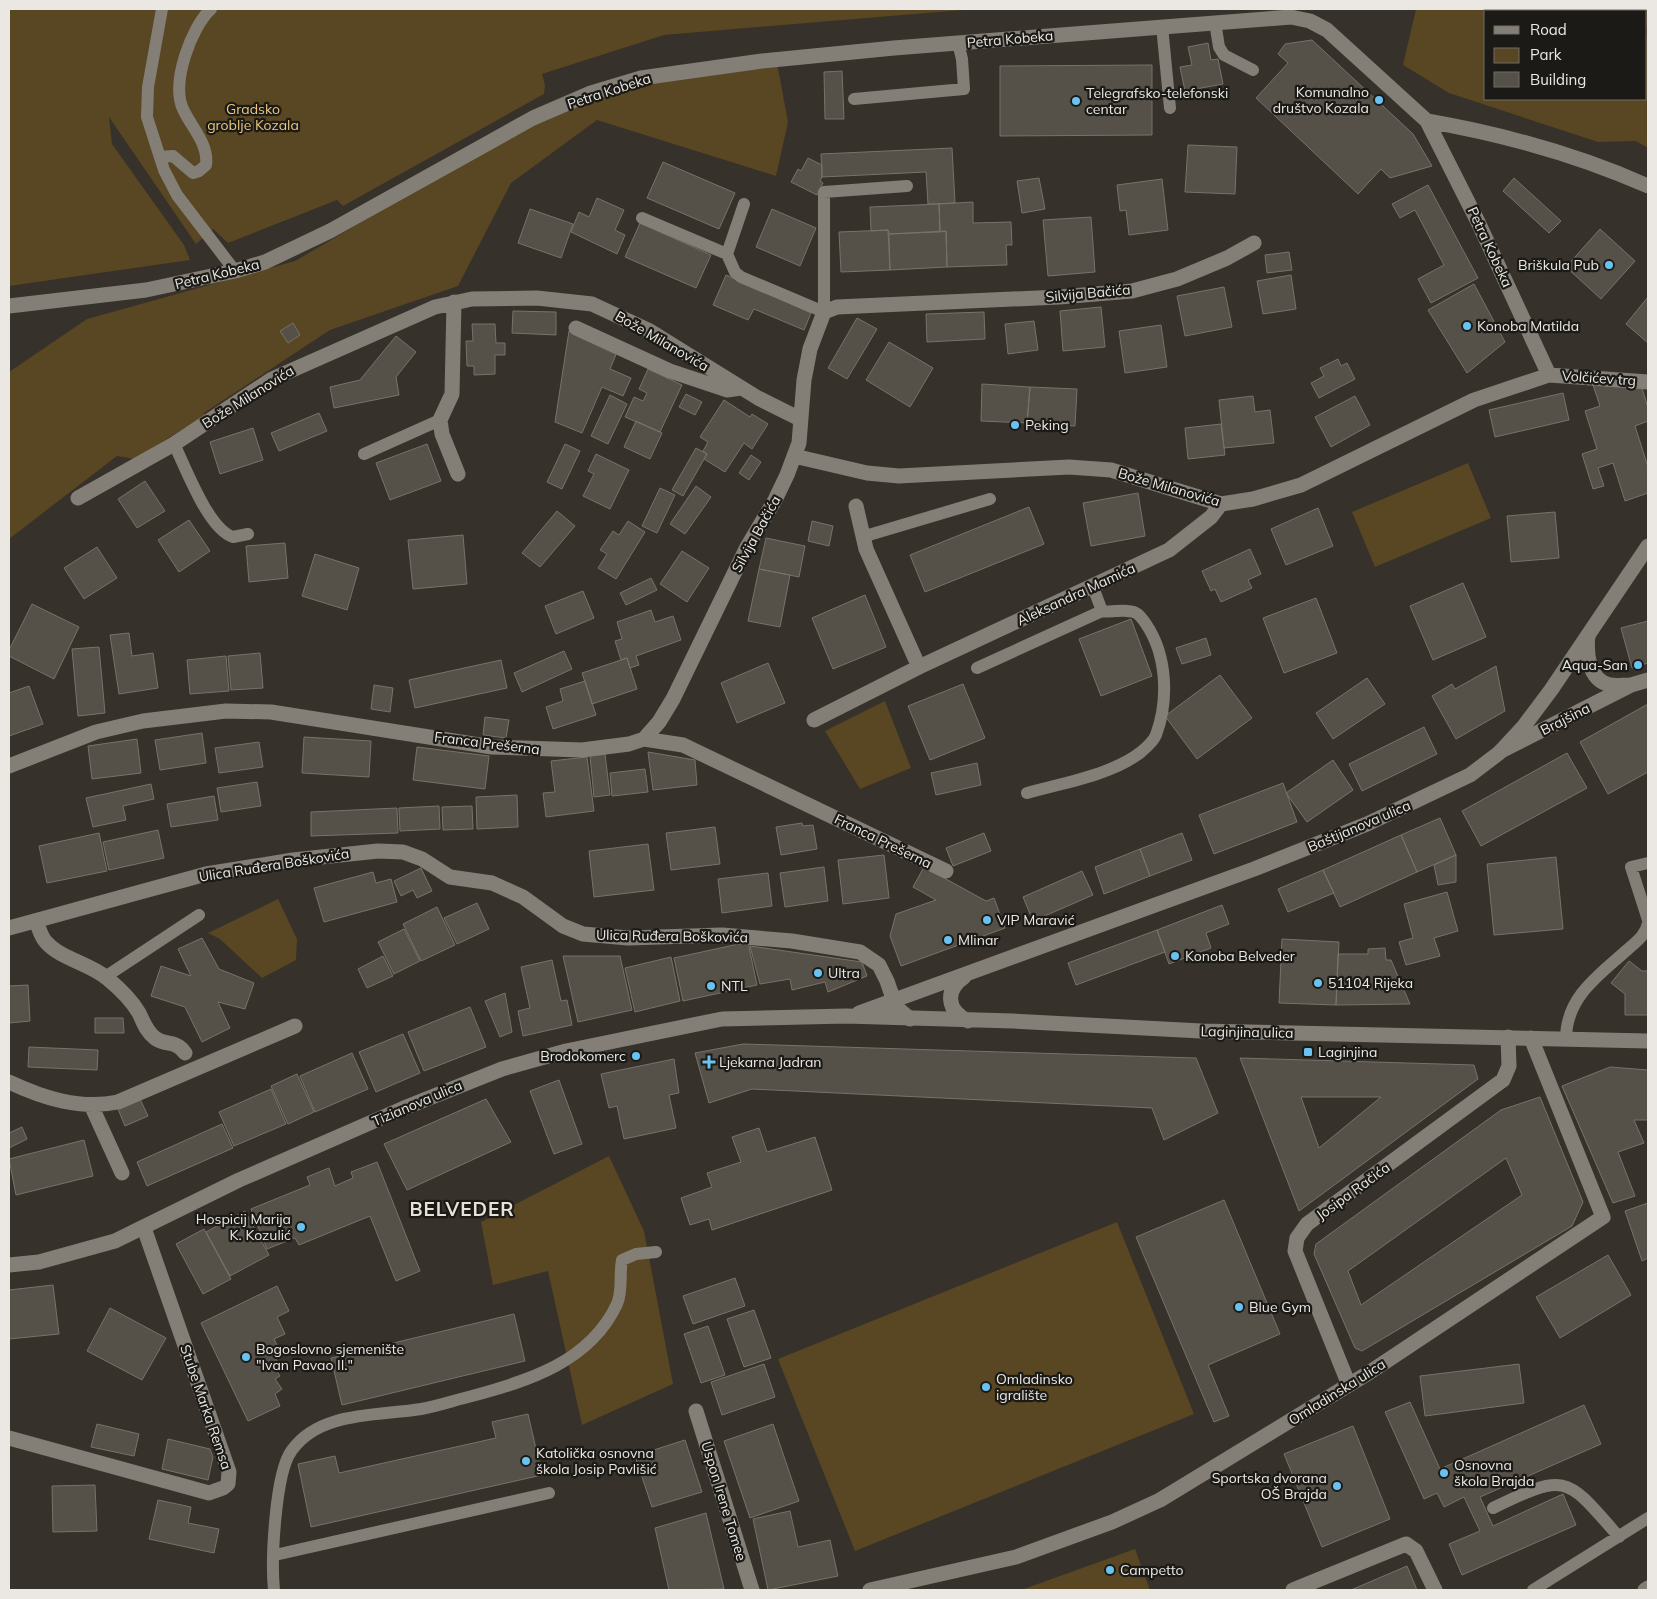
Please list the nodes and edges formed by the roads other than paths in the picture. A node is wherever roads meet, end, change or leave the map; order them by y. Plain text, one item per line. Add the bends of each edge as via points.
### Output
1 (162, 9) edge
2 (211, 9) edge
3 (1281, 13) edge
4 (1215, 22) junction
5 (1162, 26) junction
6 (958, 43) junction
7 (1253, 70) dead end
8 (854, 99) dead end
9 (1170, 108) dead end
10 (1427, 121) junction
11 (160, 157) junction
12 (907, 186) dead end
13 (1648, 186) edge
14 (744, 204) dead end
15 (642, 218) dead end
16 (1254, 243) dead end
17 (727, 254) junction
18 (234, 272) junction
19 (454, 302) junction
20 (9, 306) edge
21 (824, 312) junction
22 (576, 328) dead end
23 (1549, 375) junction
24 (1648, 382) edge
25 (740, 388) junction
26 (800, 419) junction
27 (440, 420) junction
28 (174, 444) junction
29 (364, 454) dead end
30 (794, 456) junction
31 (458, 474) dead end
32 (78, 498) dead end
33 (990, 499) dead end
34 (1221, 504) junction
35 (856, 506) dead end
36 (248, 534) dead end
37 (862, 537) junction
38 (1648, 546) edge
39 (1093, 587) junction
40 (1102, 611) junction
41 (1588, 635) junction
42 (919, 668) junction
43 (977, 668) dead end
44 (1648, 680) edge
45 (1631, 685) junction
46 (814, 720) dead end
47 (644, 739) junction
48 (1499, 752) junction
49 (9, 766) edge
50 (1027, 793) dead end
51 (1648, 863) edge
52 (946, 871) dead end
53 (198, 915) dead end
54 (1647, 915) edge
55 (36, 921) junction
56 (9, 928) edge
57 (972, 971) junction
58 (105, 976) junction
59 (893, 1001) junction
60 (846, 1016) junction
61 (910, 1019) junction
62 (968, 1021) junction
63 (295, 1026) dead end
64 (1508, 1037) junction
65 (1531, 1038) junction
66 (1566, 1039) junction
67 (1648, 1041) edge
68 (185, 1053) dead end
69 (9, 1082) edge
70 (91, 1105) junction
71 (122, 1173) dead end
72 (144, 1228) junction
73 (656, 1252) dead end
74 (9, 1265) edge
75 (1349, 1385) junction
76 (696, 1411) dead end
77 (9, 1438) edge
78 (549, 1493) dead end
79 (1493, 1508) dead end
80 (1648, 1518) edge
81 (1618, 1537) junction
82 (275, 1555) junction
83 (1648, 1588) edge
84 (274, 1590) edge
85 (752, 1590) edge
86 (870, 1590) edge
87 (1292, 1590) edge
88 (1435, 1590) edge
89 (1533, 1590) edge
90 (1645, 1590) edge

1 - 11 lane via 148,87 147,118
2 - 11 lane via 198,26 184,59 179,82 182,108 205,149 206,164 193,172 173,156
3 - 4 street, Petra Kobeka
3 - 10 street, Petra Kobeka via 1310,21 1327,30
4 - 5 street, Petra Kobeka
4 - 7 lane via 1219,47 1224,54
5 - 6 street, Petra Kobeka
5 - 9 lane
6 - 8 lane via 964,89
6 - 18 street, Petra Kobeka via 753,62 641,78 592,93 532,118 296,249
10 - 13 street via 1473,129 1548,150
10 - 23 street, Petra Kobeka
11 - 18 lane via 178,195
12 - 21 lane, Silvija Bačića via 824,192
14 - 17 lane
15 - 17 lane
16 - 21 street, Silvija Bačića via 1177,279 1132,291 837,307
17 - 21 lane via 735,272 741,277
18 - 20 street, Petra Kobeka via 146,290
19 - 25 street, Bože Milanovića via 518,298 592,304 650,331
19 - 27 street via 452,394
19 - 28 street, Bože Milanovića via 435,307 272,378
21 - 26 street, Silvija Bačića via 810,350
22 - 25 street via 670,371 727,390
23 - 24 street, Volčićev trg
23 - 34 street, Bože Milanovića via 1474,400 1301,485 1253,499
25 - 26 street, Bože Milanovića
26 - 30 street, Silvija Bačića via 799,443
27 - 29 lane
27 - 31 street via 442,434
28 - 32 street, Bože Milanovića
28 - 36 lane via 211,518 220,529 233,537
30 - 34 street, Bože Milanovića via 866,473 899,476 1069,467 1111,470
30 - 47 street, Silvija Bačića via 775,500 747,547 673,699
33 - 37 lane
34 - 39 street, Aleksandra Mamića via 1211,517 1169,550
35 - 37 street
37 - 42 street
38 - 41 street, Baštijanova ulica
39 - 40 lane
39 - 42 street, Aleksandra Mamića
40 - 43 lane
40 - 50 lane via 1136,613 1153,634 1164,681 1155,736 1140,753 1119,766
41 - 45 street, Brajšina via 1586,653 1597,678 1609,685
41 - 48 street, Baštijanova ulica via 1524,726
42 - 46 street, Aleksandra Mamića
44 - 45 street, Brajšina
45 - 48 street, Brajšina
47 - 49 street, Franca Prešerna via 582,750 492,747 271,712 226,711 143,721 96,732
47 - 52 street, Franca Prešerna via 683,745
48 - 57 street, Baštijanova ulica via 1470,774 1368,824 1254,869
51 - 54 lane via 1631,868
53 - 58 lane
54 - 66 lane via 1639,939 1584,988 1574,1003 1566,1024
55 - 56 street, Ulica Ruđera Boškovića
55 - 58 street via 44,941 54,950
55 - 59 street, Ulica Ruđera Boškovića via 206,874 311,858 378,851 403,852 422,859 450,877 492,883 523,898 563,926 583,934 628,938 722,935 792,941 860,952 879,965
57 - 59 street, Baštijanova ulica
57 - 62 street via 953,986 950,1000 955,1012
58 - 68 street via 126,996 156,1040 174,1043
59 - 60 street, Baštijanova ulica
59 - 61 street, Ulica Ruđera Boškovića
60 - 61 street, Laginjina ulica
60 - 72 street, Tizianova ulica via 722,1019 516,1064 404,1108 248,1176
61 - 62 street, Laginjina ulica
62 - 64 street, Laginjina ulica
63 - 70 street via 118,1102
64 - 65 street, Laginjina ulica
64 - 75 street, Josipa Račića via 1509,1066 1504,1080 1308,1224 1297,1238 1295,1251
65 - 66 street, Laginjina ulica
65 - 75 street, Omladinska ulica via 1603,1217
66 - 67 street, Laginjina ulica
69 - 70 street via 60,1101
70 - 71 street
72 - 74 street, Tizianova ulica via 77,1252 39,1262
72 - 77 street, Stube Marka Remsa via 229,1472 228,1484 209,1492
73 - 82 lane via 636,1254 622,1260 617,1304 607,1322 566,1362 505,1387 423,1409 335,1421 315,1427 283,1463
75 - 86 street, Omladinska ulica via 1160,1500 1112,1522 1016,1557
76 - 85 street, Uspon Irene Tomee
78 - 82 lane
79 - 81 lane via 1536,1487 1569,1486
80 - 81 lane
81 - 89 lane
82 - 84 lane
83 - 90 street
87 - 88 street via 1406,1544 1416,1551

